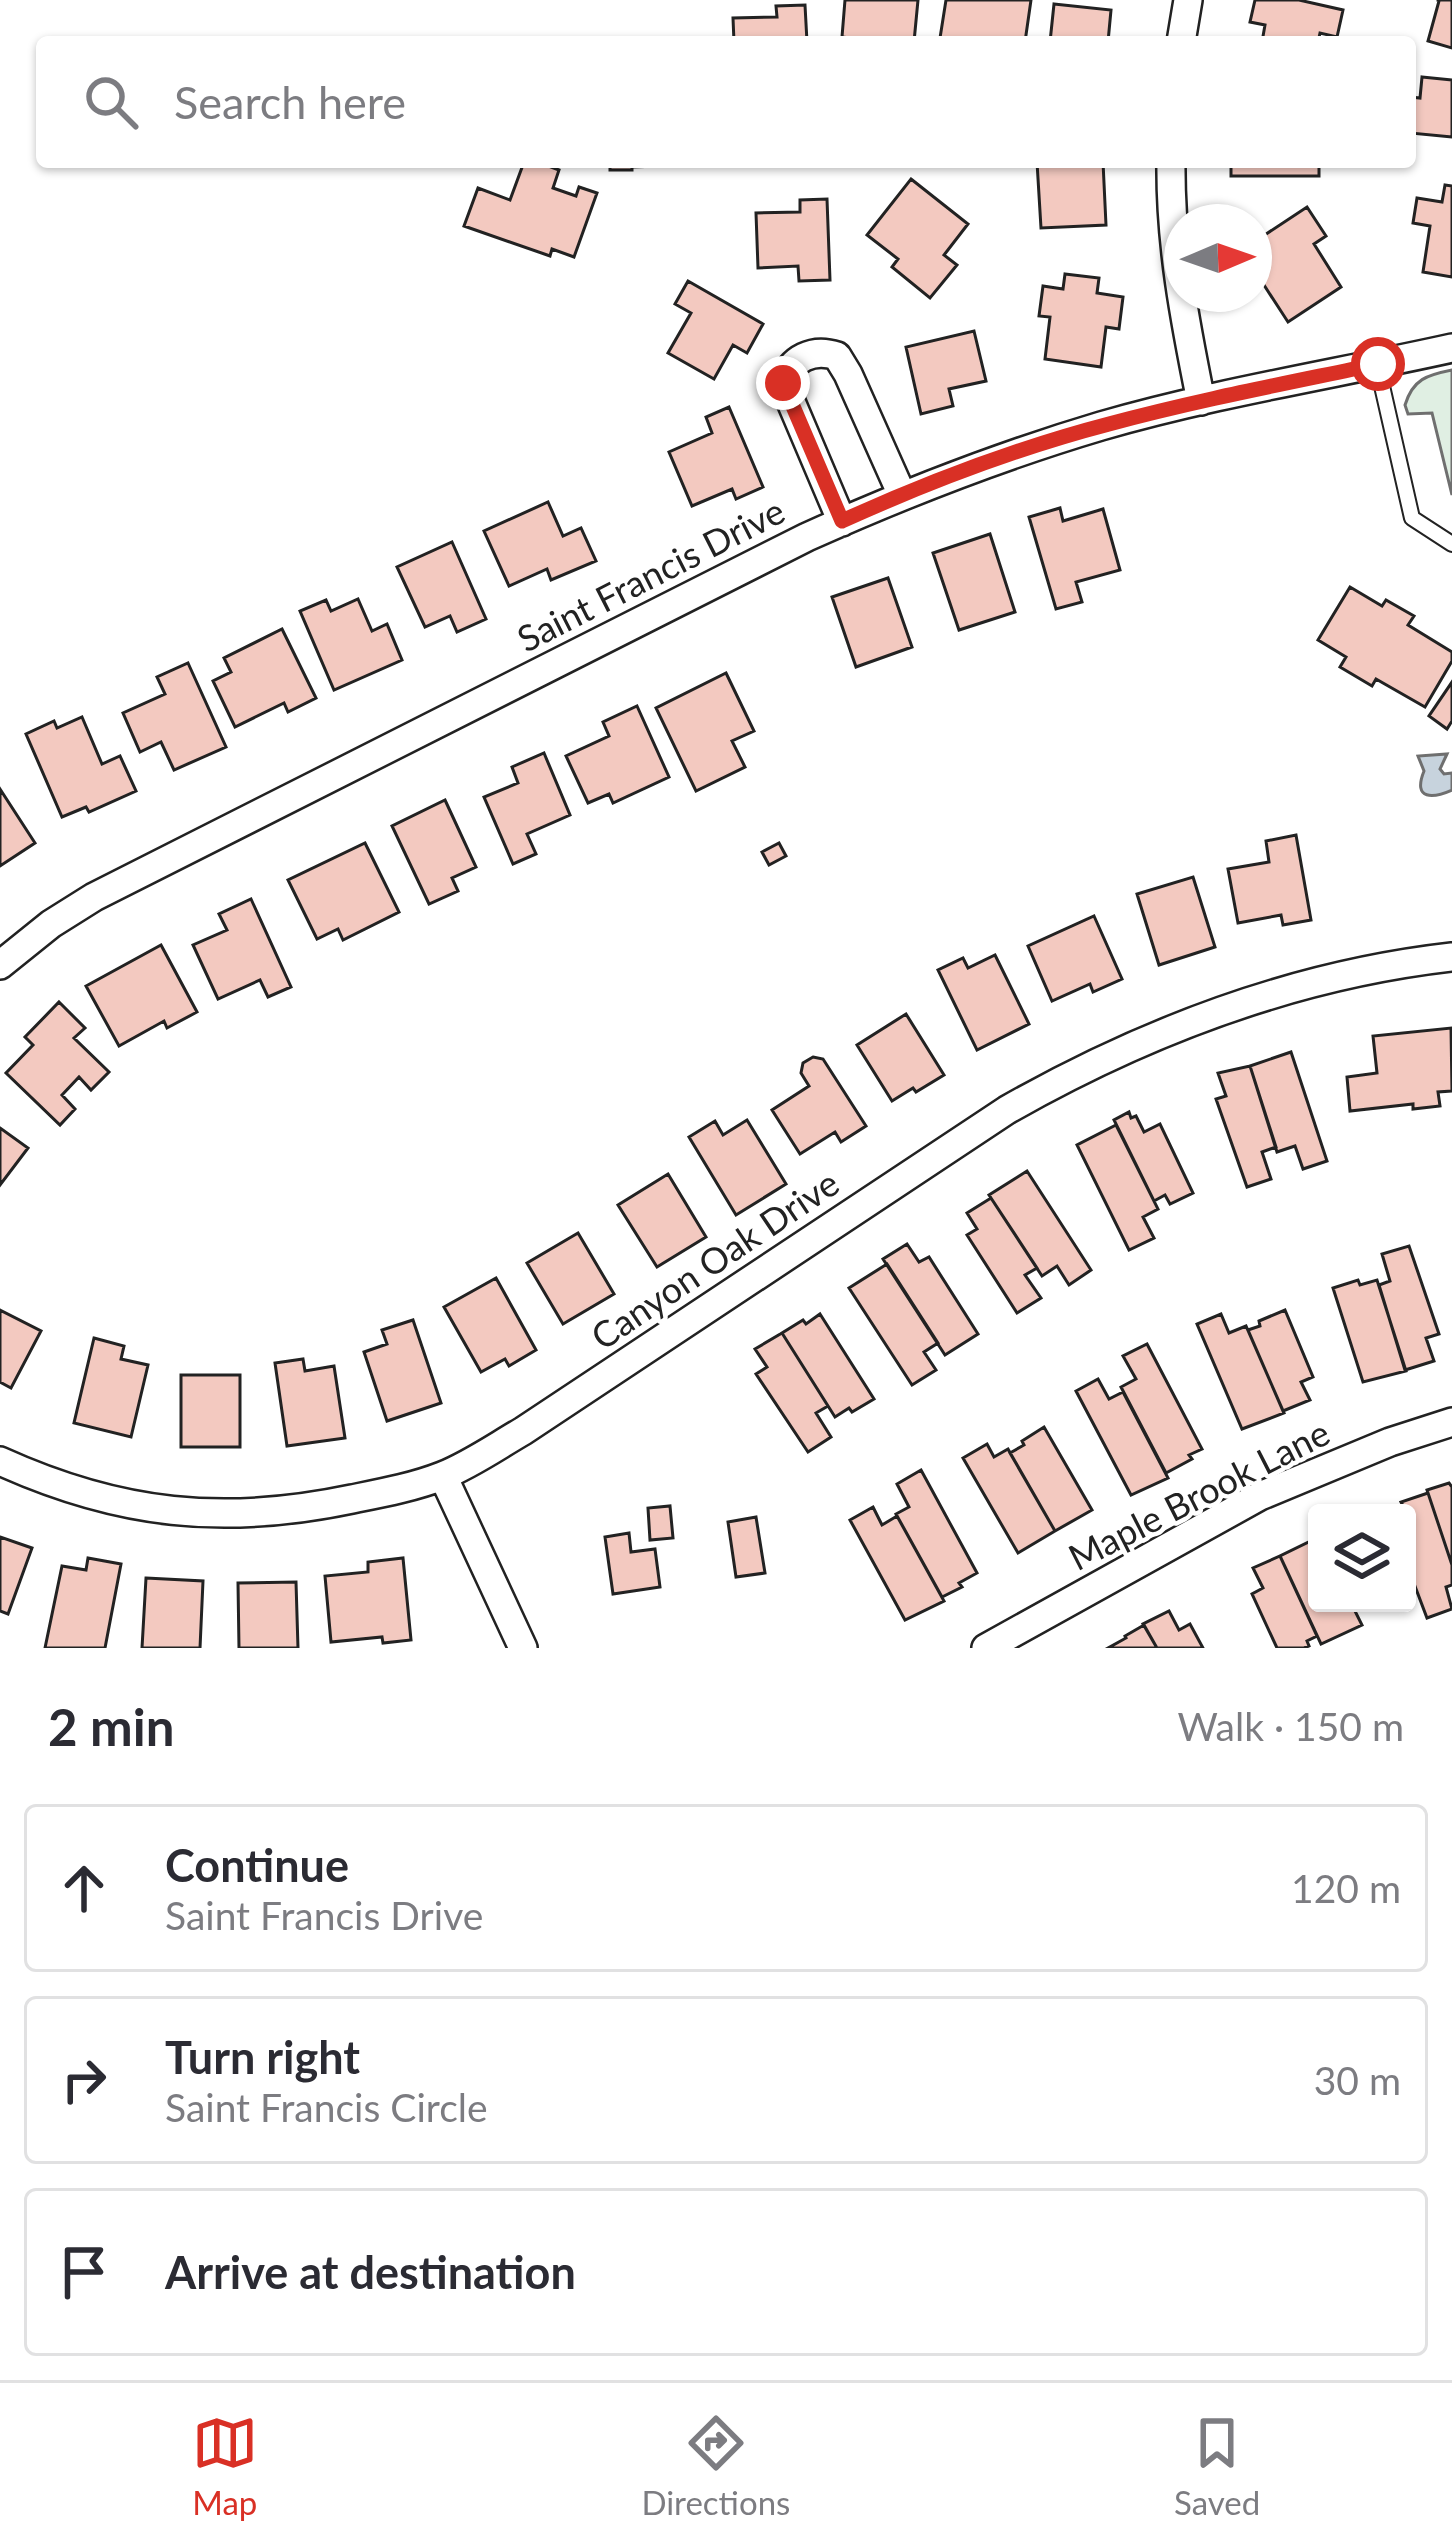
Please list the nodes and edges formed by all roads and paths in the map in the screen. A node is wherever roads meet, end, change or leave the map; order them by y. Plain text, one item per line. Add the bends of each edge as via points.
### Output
1 (1188, 0) edge
2 (1182, 36) edge
3 (1171, 168) edge
4 (1452, 348) edge
5 (1378, 364) junction
6 (1202, 401) junction
7 (902, 495) junction
8 (842, 521) junction
9 (1452, 544) edge
10 (1452, 956) edge
11 (0, 965) edge
12 (1452, 1422) edge
13 (0, 1461) edge
14 (443, 1476) junction
15 (523, 1648) edge
16 (986, 1648) edge

1 - 2 street
3 - 6 street via 1182,311
4 - 5 street, Saint Francis Drive
5 - 6 street, Saint Francis Drive
5 - 9 lane via 1412,518
6 - 7 street, Saint Francis Drive via 1026,449
7 - 8 street, Saint Francis Drive
7 - 8 street via 837,356 811,353 783,383
8 - 11 street, Saint Francis Drive via 94,897
10 - 14 street, Canyon Oak Drive via 1237,1004 1067,1076
12 - 16 street, Maple Brook Lane via 1260,1496
13 - 14 street, Canyon Oak Drive via 97,1498 244,1514
14 - 15 street

